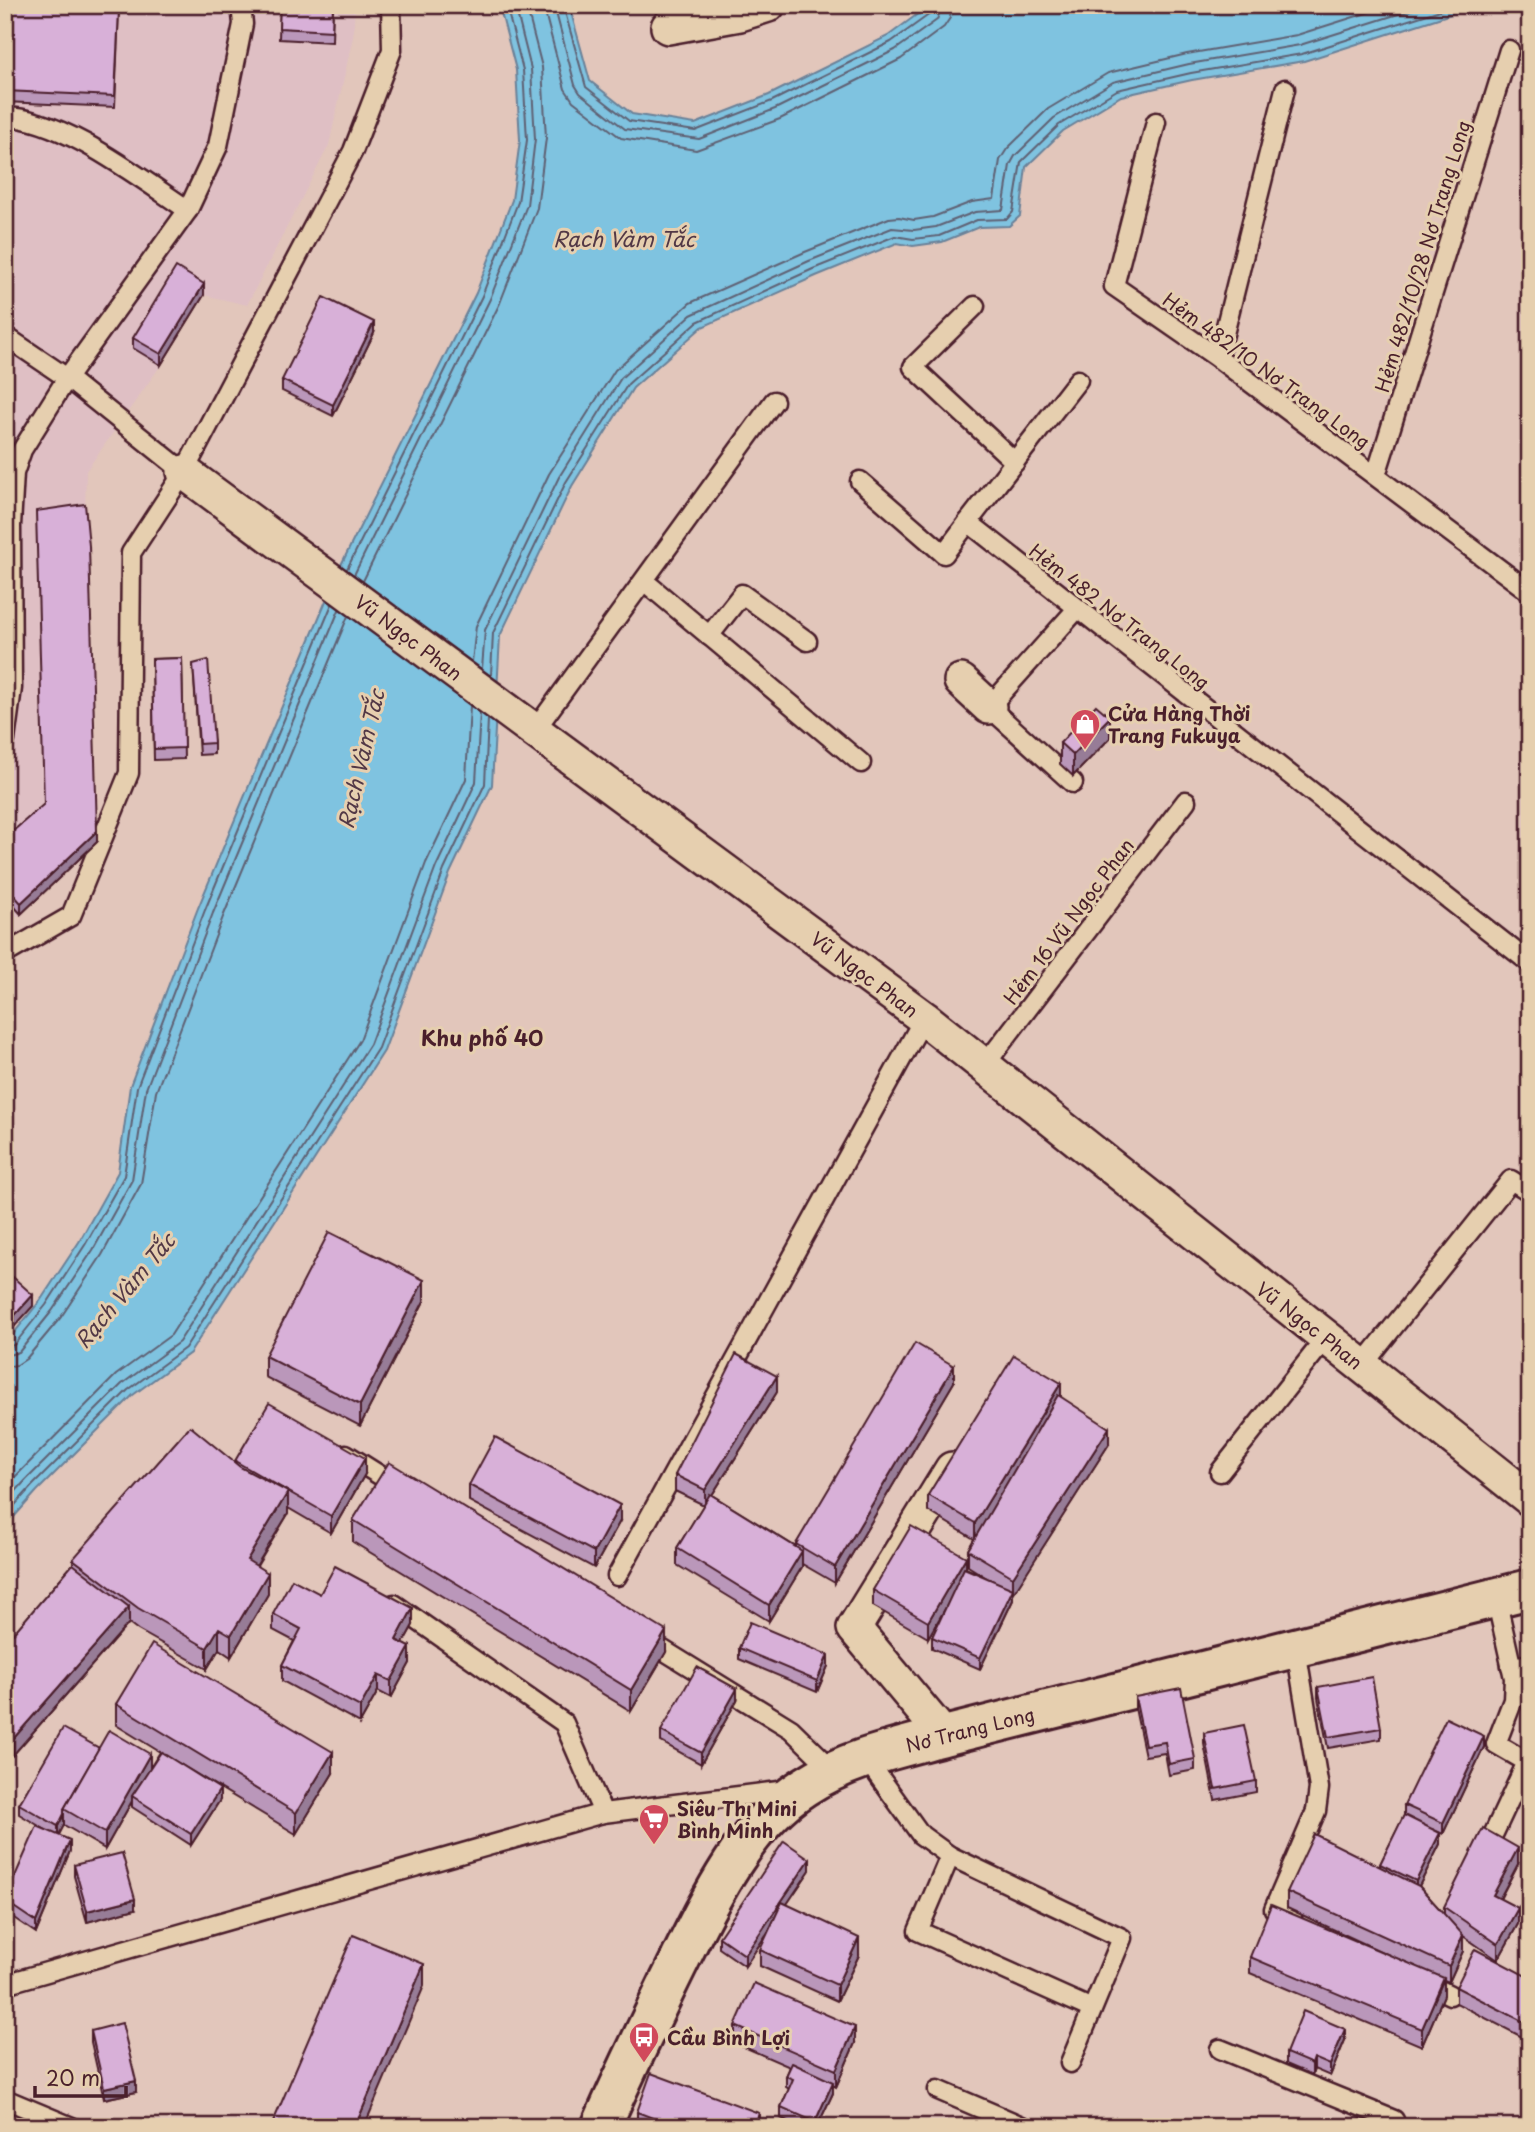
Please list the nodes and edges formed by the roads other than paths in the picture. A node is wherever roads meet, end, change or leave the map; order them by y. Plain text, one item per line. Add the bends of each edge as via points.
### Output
1 (241, 5) edge
2 (391, 5) edge
3 (748, 8) edge
4 (668, 27) dead end
5 (1509, 50) dead end
6 (1285, 89) dead end
7 (5, 117) edge
8 (1156, 122) dead end
9 (188, 210) junction
10 (975, 306) dead end
11 (5, 336) edge
12 (1217, 358) junction
13 (67, 379) junction
14 (1078, 380) dead end
15 (774, 401) dead end
16 (1015, 462) junction
17 (184, 472) junction
18 (1376, 475) junction
19 (860, 481) dead end
20 (968, 523) junction
21 (644, 581) junction
22 (1530, 592) edge
23 (1077, 608) junction
24 (709, 635) junction
25 (807, 641) dead end
26 (961, 681) dead end
27 (989, 707) junction
28 (523, 722) junction
29 (5, 740) edge
30 (861, 763) dead end
31 (1073, 783) edge
32 (1186, 801) dead end
33 (5, 954) edge
34 (1530, 963) edge
35 (924, 1018) junction
36 (984, 1066) junction
37 (1530, 1192) edge
38 (1326, 1338) junction
39 (1362, 1366) junction
40 (328, 1443) edge
41 (968, 1443) edge
42 (1220, 1472) dead end
43 (1530, 1499) edge
44 (420, 1500) edge
45 (617, 1576) dead end
46 (1513, 1593) edge
47 (389, 1600) edge
48 (627, 1628) edge
49 (1296, 1649) junction
50 (1530, 1665) edge
51 (1511, 1666) junction
52 (944, 1735) junction
53 (833, 1771) junction
54 (603, 1813) junction
55 (1486, 1850) edge
56 (950, 1856) junction
57 (1312, 1927) edge
58 (1412, 1976) edge
59 (5, 1984) edge
60 (1450, 1994) dead end
61 (1093, 2009) junction
62 (1220, 2049) dead end
63 (1070, 2063) dead end
64 (938, 2090) dead end
65 (5, 2099) edge
66 (1398, 2125) edge
67 (72, 2127) edge
68 (601, 2127) edge
69 (1024, 2127) edge

1 - 9 lane via 243,24 218,146
2 - 17 lane via 392,50 353,151
3 - 4 street
5 - 18 lane, Hẻm 482/10/28 Nơ Trang Long
6 - 12 lane
7 - 9 lane via 75,137
8 - 12 lane, Hẻm 482/10 Nơ Trang Long via 1114,286
9 - 13 lane
10 - 16 lane via 913,367
11 - 13 lane
12 - 18 lane, Hẻm 482/10 Nơ Trang Long
13 - 17 lane
13 - 29 lane via 22,450 14,472 12,688
14 - 16 lane
15 - 21 lane
16 - 20 lane
17 - 28 street, Vũ Ngọc Phan
17 - 33 lane via 131,553 129,773 71,916
18 - 22 lane, Hẻm 482/10 Nơ Trang Long
19 - 20 lane via 944,554
20 - 23 lane, Hẻm 482 Nơ Trang Long
21 - 24 lane
21 - 28 lane
23 - 27 lane
23 - 34 lane, Hẻm 482 Nơ Trang Long
24 - 25 lane via 743,594
24 - 30 lane
26 - 27 street
27 - 31 lane
28 - 35 street, Vũ Ngọc Phan
32 - 36 lane, Hẻm 16 Vũ Ngọc Phan
35 - 36 street, Vũ Ngọc Phan
35 - 45 lane
36 - 38 street, Vũ Ngọc Phan
37 - 39 lane via 1511,1180
38 - 39 street, Vũ Ngọc Phan
38 - 42 lane
39 - 43 street, Vũ Ngọc Phan
40 - 44 lane
41 - 52 street via 854,1628
46 - 49 street, Nơ Trang Long
46 - 51 lane
47 - 54 lane via 564,1723
48 - 53 lane via 791,1729
49 - 52 street, Nơ Trang Long
49 - 57 lane via 1319,1788 1316,1811 1274,1909
50 - 51 lane
51 - 55 lane via 1513,1700 1496,1744 1527,1762
52 - 53 street, Nơ Trang Long
53 - 54 lane
53 - 56 lane
53 - 68 street, Nơ Trang Long via 771,1813 720,1884 631,2074
54 - 59 lane
56 - 61 lane via 1122,1938
56 - 61 lane via 918,1931
58 - 60 lane
61 - 63 lane
62 - 66 lane
64 - 69 lane
65 - 67 lane

